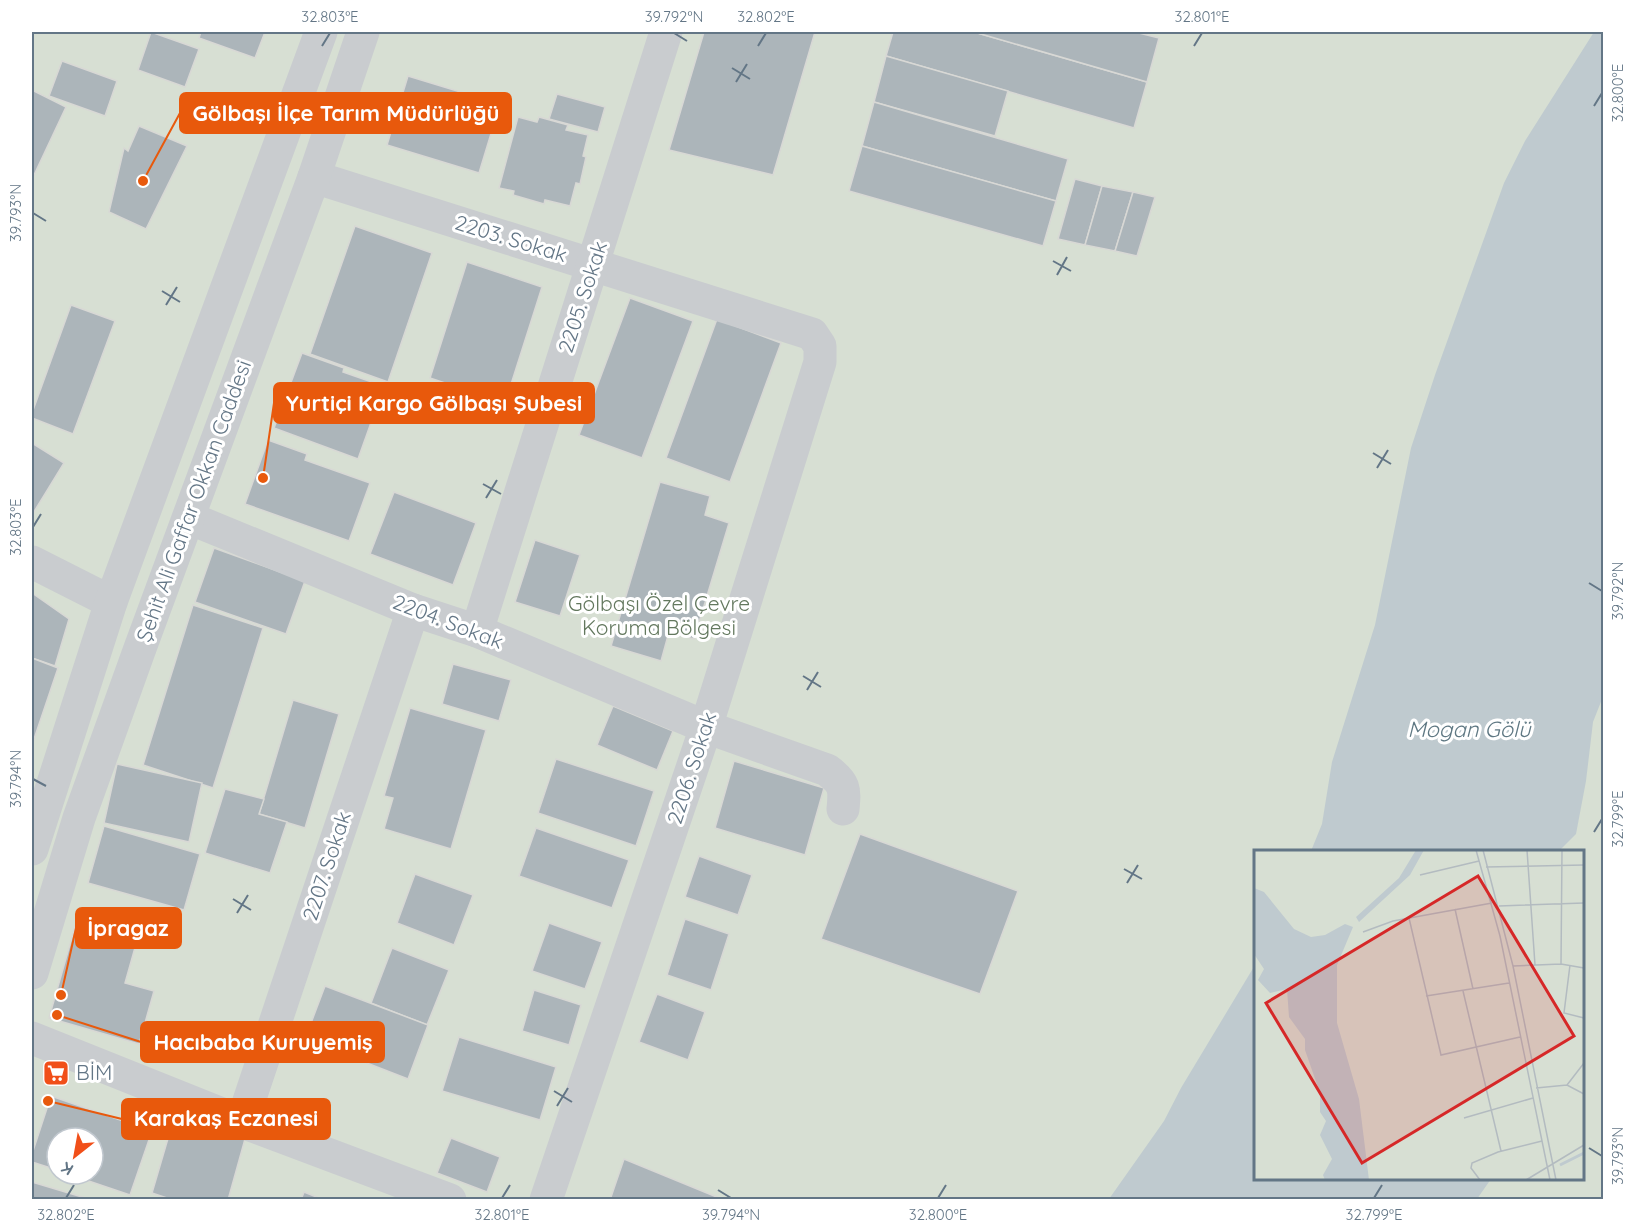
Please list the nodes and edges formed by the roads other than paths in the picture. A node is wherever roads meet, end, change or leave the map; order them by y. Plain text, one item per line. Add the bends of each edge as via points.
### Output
1 (321, 32) edge
2 (363, 32) edge
3 (666, 32) edge
4 (314, 177) junction
5 (593, 264) junction
6 (812, 334) joint
7 (189, 518) junction
8 (32, 562) edge
9 (111, 602) junction
10 (413, 610) junction
11 (477, 632) junction
12 (706, 727) junction
13 (843, 809) dead end
14 (32, 849) edge
15 (32, 973) edge
16 (32, 1038) edge
17 (242, 1122) junction
18 (450, 1200) edge
19 (546, 1200) edge

1 - 9 street, Şehit Ali Gaffar Okkan Caddesi
2 - 4 street, Şehit Ali Gaffar Okkan Caddesi
3 - 5 street, 2205. Sokak
4 - 5 street, 2203. Sokak
4 - 7 street, Şehit Ali Gaffar Okkan Caddesi
5 - 6 street, 2203. Sokak
5 - 11 street, 2205. Sokak
6 - 12 street, 2206. Sokak via 820,346 820,362
7 - 10 street, 2204. Sokak
7 - 15 street, Şehit Ali Gaffar Okkan Caddesi via 79,818
8 - 9 street
9 - 14 street, Şehit Ali Gaffar Okkan Caddesi
10 - 11 street, 2204. Sokak
10 - 17 street, 2207. Sokak
11 - 12 street, 2204. Sokak
12 - 13 street, 2204. Sokak via 827,771 845,790
12 - 19 street, 2206. Sokak
16 - 17 street
17 - 18 street

